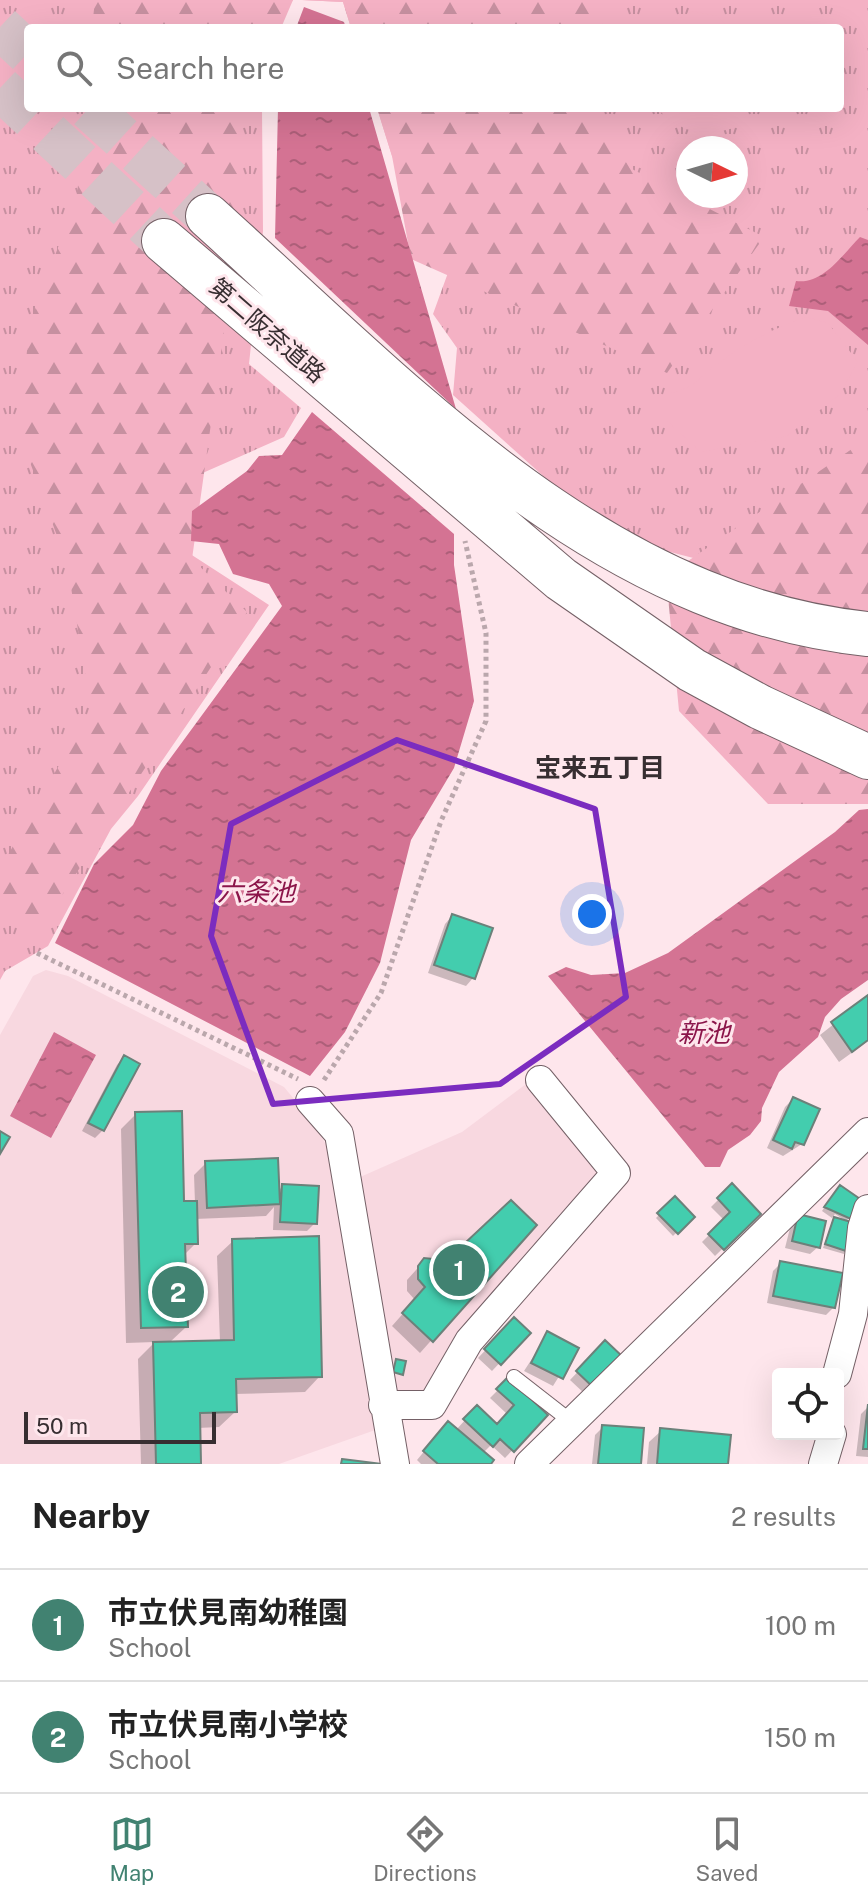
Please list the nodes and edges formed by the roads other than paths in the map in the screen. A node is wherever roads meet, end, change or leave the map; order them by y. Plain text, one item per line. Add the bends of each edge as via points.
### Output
1 (208, 216) tunnel mouth
2 (164, 241) tunnel mouth
3 (868, 634) edge
4 (868, 757) edge
5 (540, 1080) dead end
6 (310, 1101) road end
7 (868, 1132) edge
8 (868, 1209) edge
9 (839, 1368) edge
10 (514, 1377) dead end
11 (383, 1405) junction
12 (573, 1423) junction
13 (831, 1440) edge
14 (395, 1464) edge
15 (529, 1464) edge
16 (823, 1464) edge

1 - 3 highway via 453,433 536,499 592,535 737,606 787,621
2 - 4 highway, 第二阪奈道路 via 494,524 622,623 692,670
5 - 11 street via 616,1173 469,1341 432,1405
6 - 11 street via 339,1134
7 - 12 street
8 - 9 street via 853,1314
10 - 12 lane
11 - 14 street
12 - 15 street
13 - 16 street

